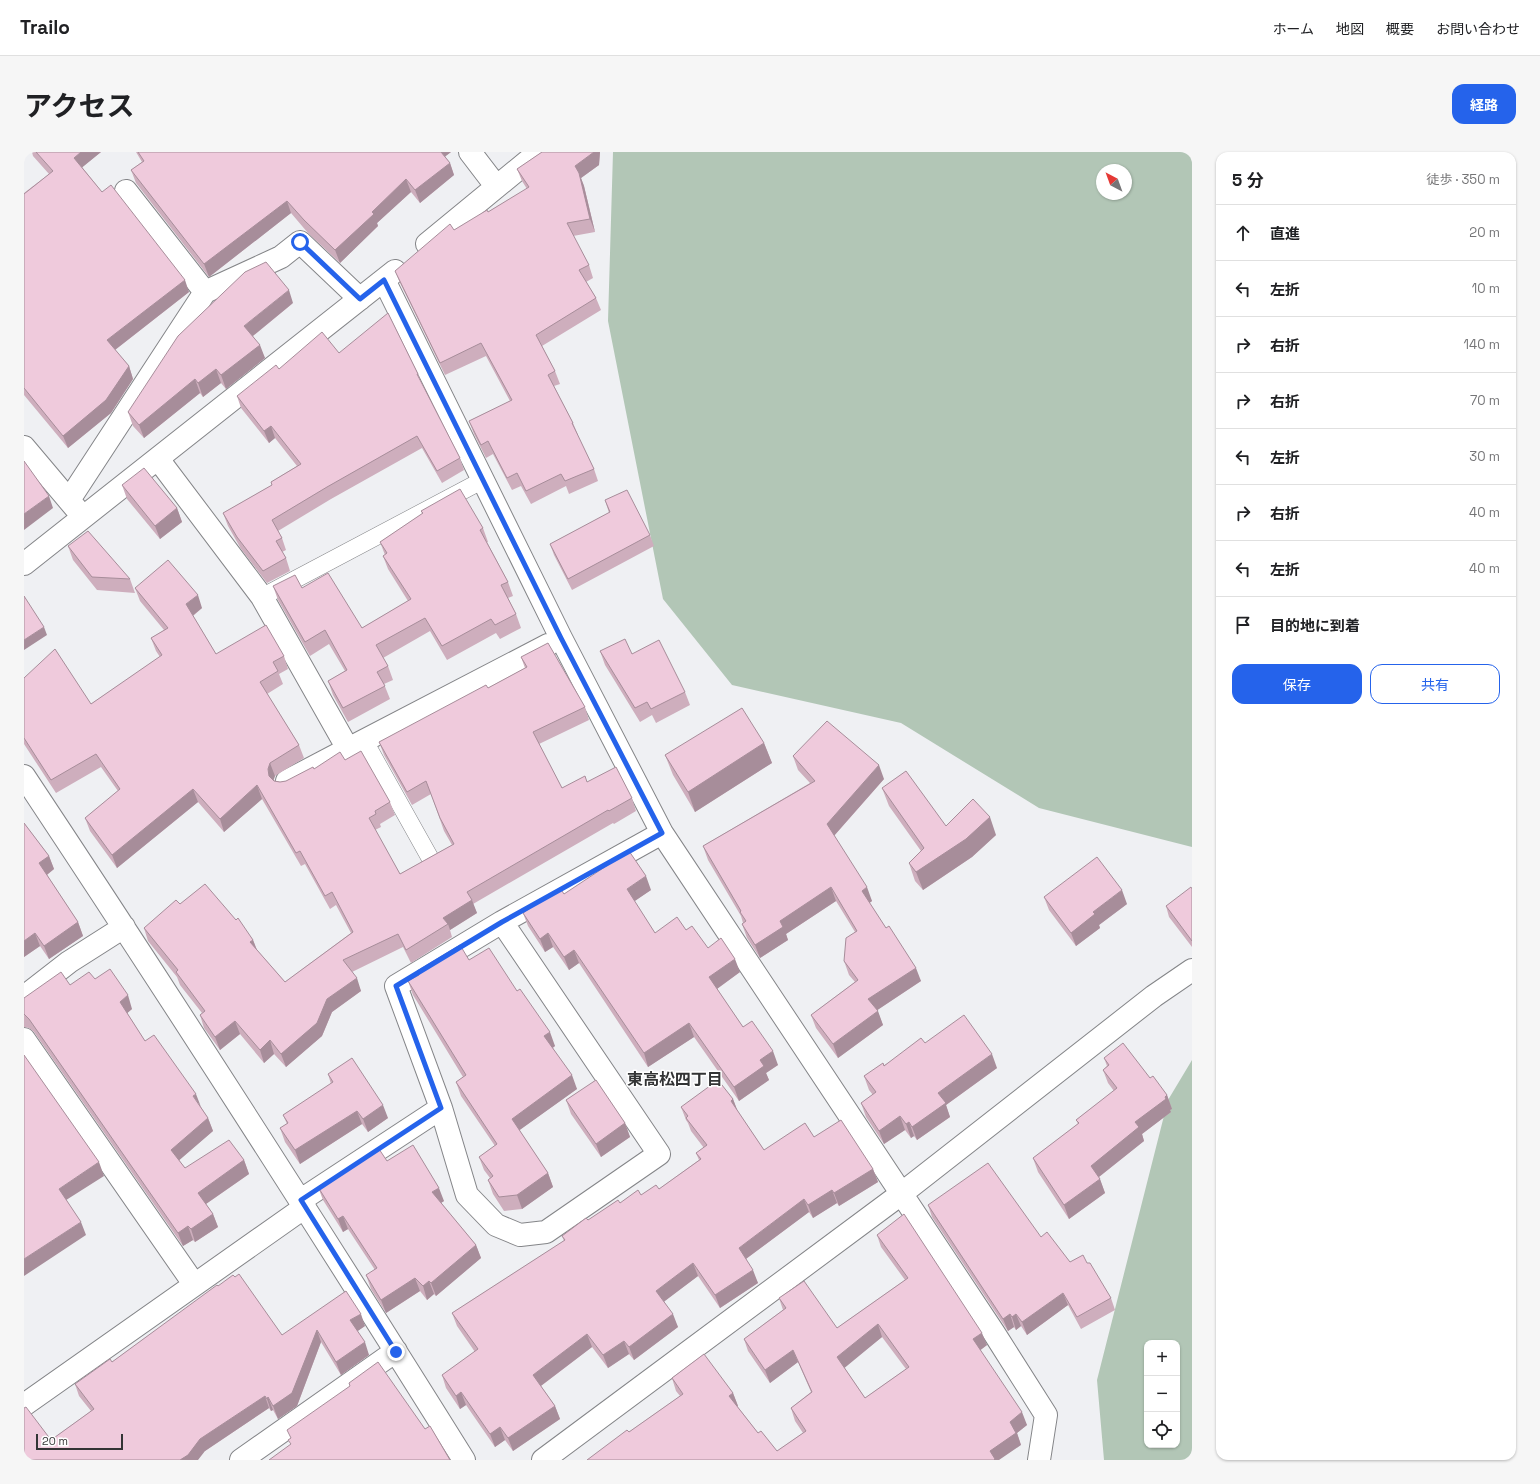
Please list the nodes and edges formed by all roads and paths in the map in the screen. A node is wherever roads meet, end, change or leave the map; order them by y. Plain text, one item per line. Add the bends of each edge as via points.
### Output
1 (470, 152) edge
2 (539, 152) edge
3 (496, 186) junction
4 (126, 191) dead end
5 (384, 280) junction
6 (204, 292) junction
7 (360, 299) junction
8 (24, 447) edge
9 (158, 459) junction
10 (483, 480) junction
11 (69, 500) junction
12 (83, 518) junction
13 (24, 564) edge
14 (262, 597) junction
15 (561, 638) junction
16 (356, 744) junction
17 (24, 776) edge
18 (285, 783) edge
19 (662, 833) junction
20 (430, 858) edge
21 (502, 922) junction
22 (124, 927) junction
23 (1192, 970) edge
24 (24, 997) edge
25 (24, 1038) edge
26 (441, 1108) junction
27 (901, 1194) junction
28 (303, 1204) junction
29 (194, 1284) junction
30 (396, 1352) junction
31 (24, 1405) edge
32 (241, 1460) edge
33 (464, 1460) edge
34 (543, 1460) edge
35 (1040, 1460) edge

1 - 3 street
2 - 3 street
3 - 5 street
4 - 6 street
5 - 7 street
5 - 10 street
6 - 7 street via 281,257 300,242
6 - 11 street
7 - 9 street
8 - 11 street
9 - 12 street
9 - 14 street
10 - 14 lane
10 - 15 street
11 - 12 street
12 - 13 street
14 - 16 street
15 - 16 street
15 - 19 street
16 - 18 street
16 - 20 lane
17 - 22 street
19 - 21 street
19 - 27 street
21 - 26 street via 396,986
21 - 26 street via 659,1154 546,1232 520,1235 496,1225 467,1195
22 - 24 street via 69,962
22 - 28 street
23 - 27 street via 1154,996
25 - 29 street
26 - 28 street
27 - 34 street
27 - 35 street via 1046,1415
28 - 29 street
28 - 30 street
29 - 31 street
30 - 32 street
30 - 33 street

